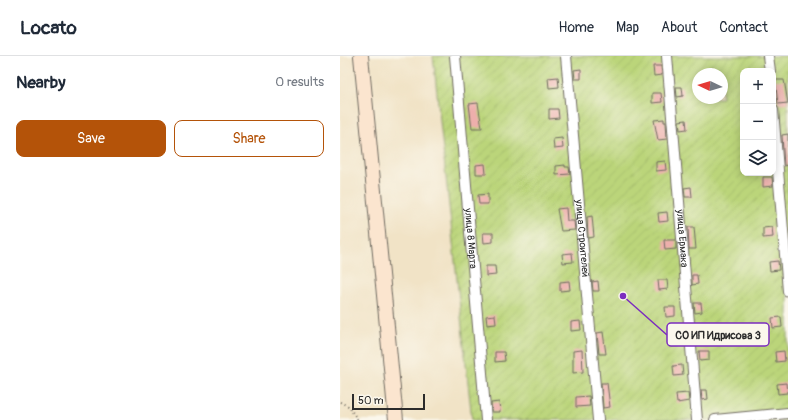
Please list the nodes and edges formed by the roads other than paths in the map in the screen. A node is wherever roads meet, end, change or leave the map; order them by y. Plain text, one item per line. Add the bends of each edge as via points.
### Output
1 (361, 56) edge
2 (455, 56) edge
3 (566, 56) edge
4 (667, 56) edge
5 (768, 56) edge
6 (770, 68) edge
7 (776, 140) edge
8 (788, 290) edge
9 (788, 413) edge
10 (396, 420) edge
11 (486, 420) edge
12 (598, 420) edge
13 (697, 420) edge
14 (715, 420) edge

1 - 10 street
2 - 11 street, улица 8 Марта
3 - 12 street, улица Строителей
4 - 13 street, улица Ермака
5 - 6 street
7 - 8 street
9 - 14 street

